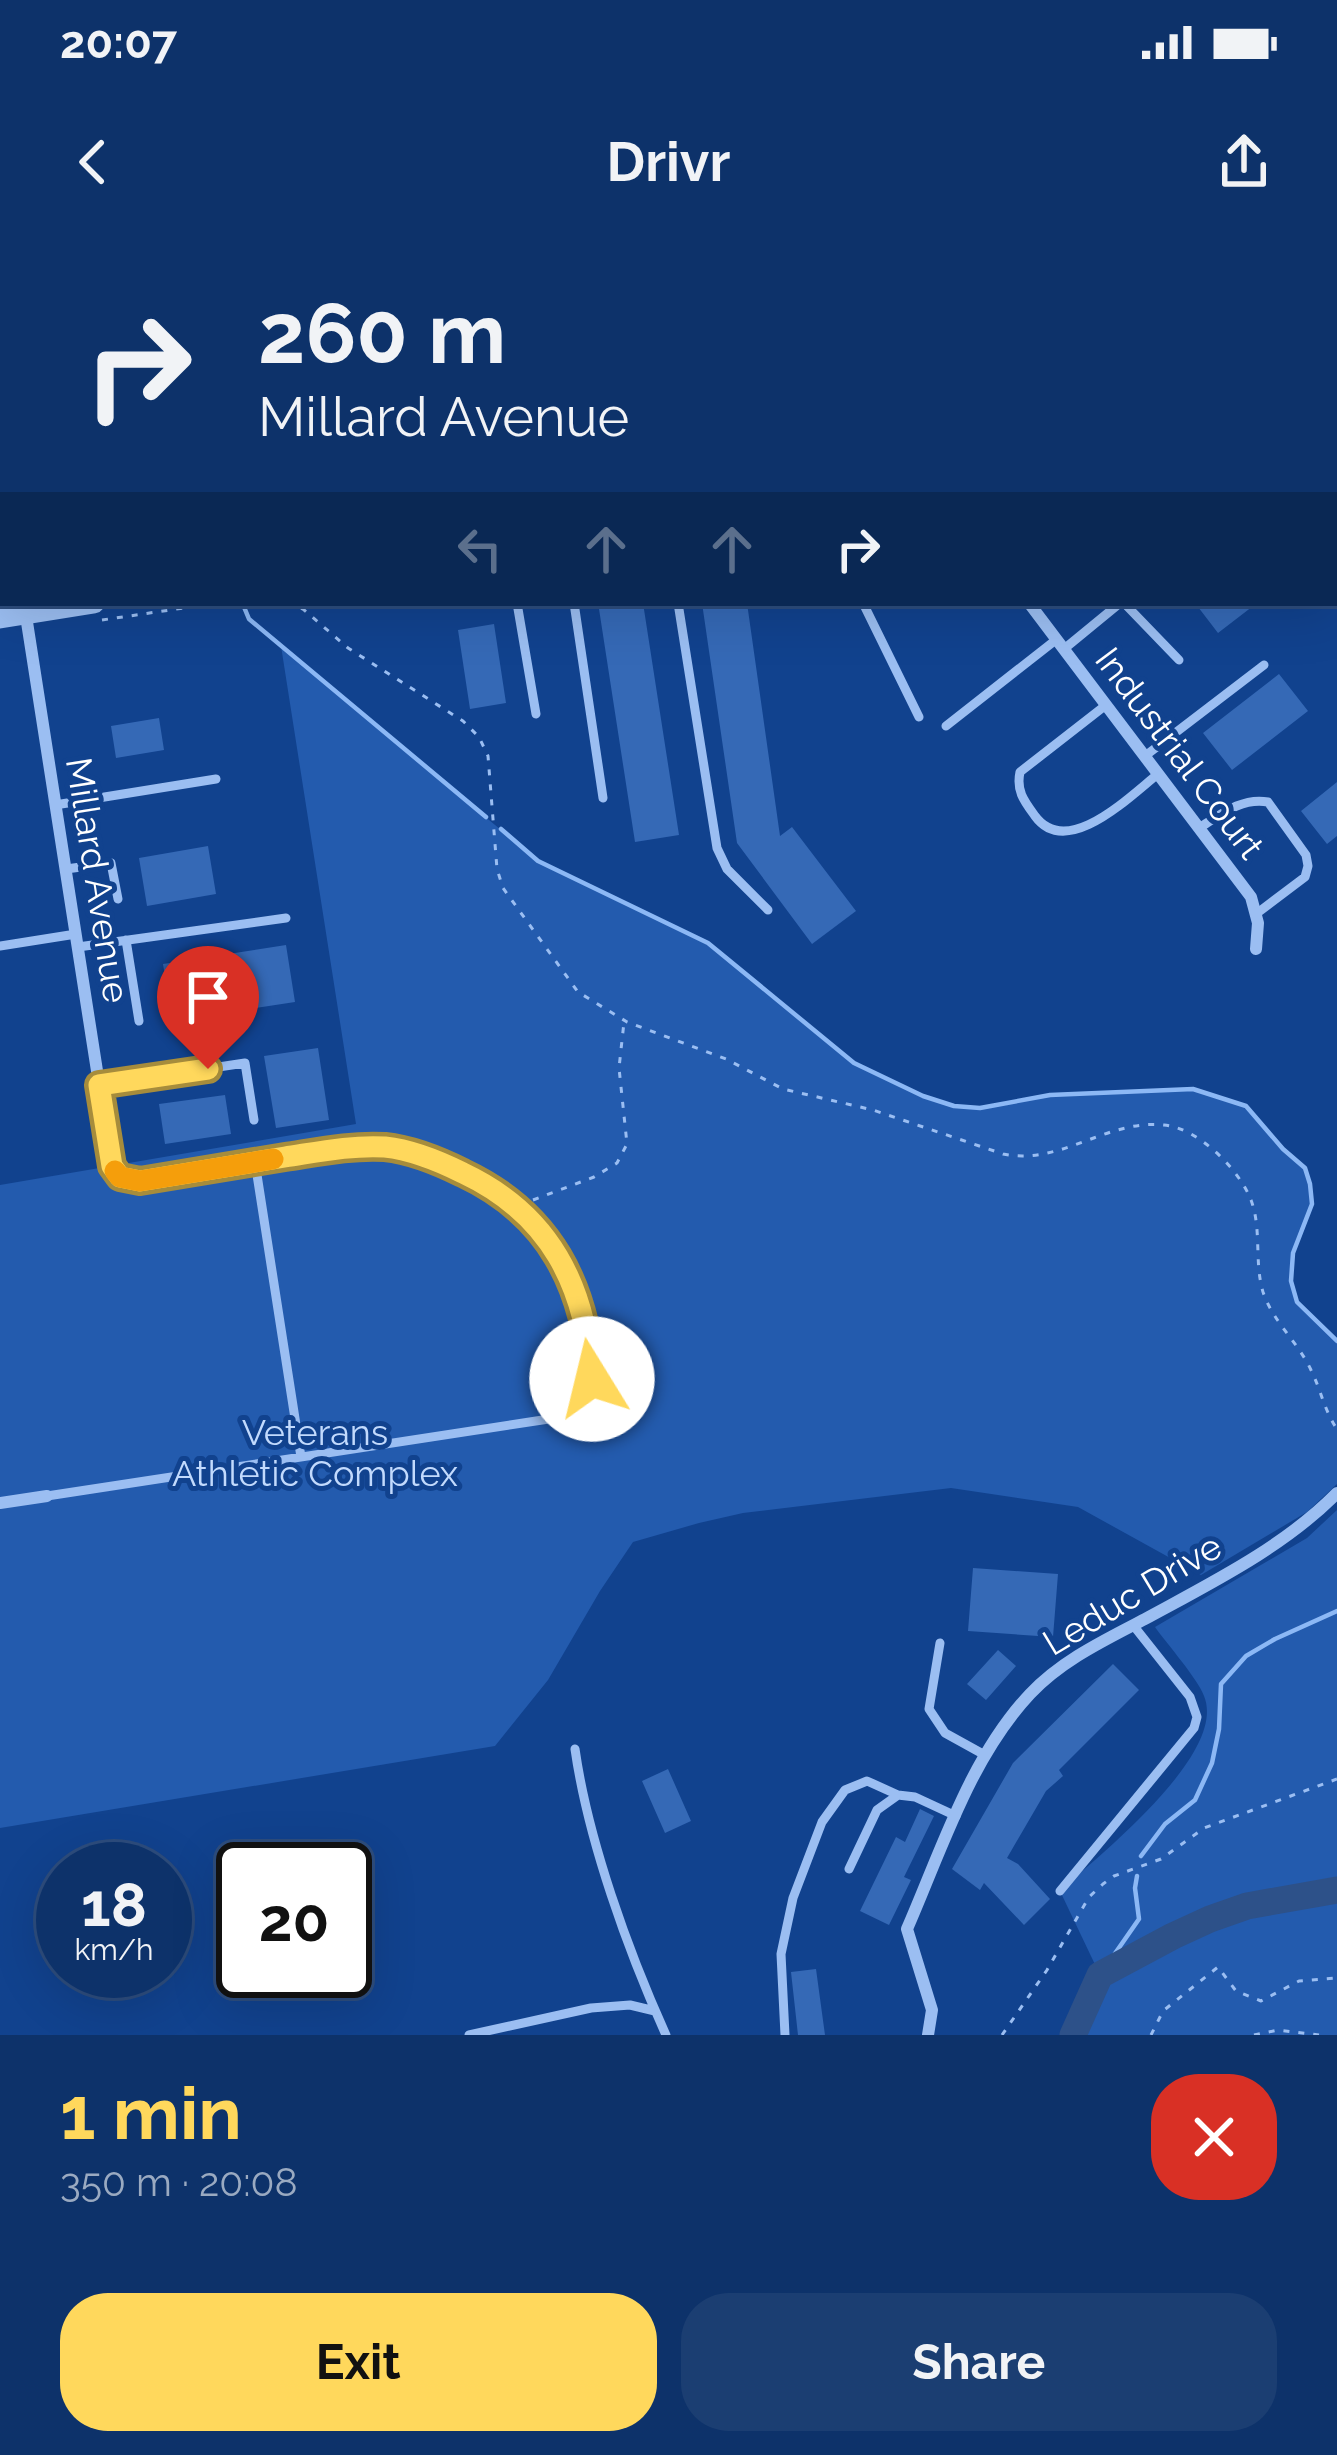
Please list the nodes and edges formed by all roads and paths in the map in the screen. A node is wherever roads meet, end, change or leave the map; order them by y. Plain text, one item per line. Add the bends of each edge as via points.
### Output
1 (180, 606) edge
2 (295, 606) edge
3 (518, 606) edge
4 (574, 606) edge
5 (678, 606) edge
6 (864, 606) edge
7 (1031, 606) edge
8 (1117, 606) edge
9 (1125, 606) edge
10 (25, 608) edge
11 (92, 613) edge
12 (0, 618) edge
13 (1060, 644) junction
14 (1179, 661) dead end
15 (1264, 665) dead end
16 (1106, 705) junction
17 (536, 714) dead end
18 (919, 717) dead end
19 (946, 726) dead end
20 (1145, 757) junction
21 (1158, 774) junction
22 (216, 779) dead end
23 (603, 798) dead end
24 (56, 805) junction
25 (1199, 828) junction
26 (66, 869) junction
27 (118, 899) dead end
28 (768, 910) dead end
29 (1256, 914) junction
30 (286, 918) dead end
31 (126, 940) junction
32 (77, 941) junction
33 (0, 946) edge
34 (1256, 949) dead end
35 (139, 1021) dead end
36 (624, 1021) junction
37 (99, 1085) junction
38 (254, 1120) dead end
39 (255, 1162) junction
40 (112, 1166) joint
41 (519, 1208) junction
42 (1337, 1429) edge
43 (301, 1457) junction
44 (1337, 1493) edge
45 (47, 1496) joint
46 (0, 1504) edge
47 (1133, 1625) junction
48 (940, 1642) dead end
49 (574, 1749) dead end
50 (983, 1754) junction
51 (1337, 1779) edge
52 (898, 1795) junction
53 (956, 1816) junction
54 (849, 1868) dead end
55 (1060, 1891) dead end
56 (1337, 1978) edge
57 (656, 2011) junction
58 (559, 2017) junction
59 (562, 2032) edge
60 (469, 2035) edge
61 (666, 2035) edge
62 (785, 2035) edge
63 (928, 2035) edge
64 (1003, 2035) edge
65 (1151, 2035) edge
66 (1254, 2035) edge
67 (1319, 2035) edge

1 - 11 path
2 - 36 path via 479,737 503,888 578,992
3 - 17 lane
4 - 23 lane
5 - 28 lane via 716,848
6 - 18 lane
7 - 13 street, Industrial Court
8 - 13 lane
9 - 14 lane
10 - 11 street
10 - 12 street
10 - 24 street, Millard Avenue
13 - 16 street, Industrial Court
13 - 19 lane
15 - 20 lane
16 - 20 street, Industrial Court
16 - 21 lane via 1020,772 1021,797 1041,824 1060,832 1091,824
20 - 21 street, Industrial Court
21 - 25 street, Industrial Court
22 - 24 lane
24 - 26 street, Millard Avenue
25 - 29 street, Industrial Court
25 - 29 lane via 1243,803 1268,802 1306,855 1306,877
26 - 27 lane via 111,863
26 - 32 street, Millard Avenue
29 - 34 street, Industrial Court
30 - 31 lane
31 - 32 lane
31 - 35 lane
32 - 33 lane
32 - 37 street, Millard Avenue
36 - 41 path via 619,1068 627,1144 617,1163
36 - 42 path via 783,1088 1024,1159 1136,1127 1189,1131 1251,1199 1264,1292
37 - 38 lane via 245,1063
37 - 40 street, Millard Avenue
39 - 40 lane via 140,1181
39 - 41 lane via 389,1148 433,1158
39 - 43 lane
41 - 43 lane via 572,1284 592,1379 576,1407 562,1417
43 - 45 lane
44 - 47 street, Leduc Drive via 1214,1582
45 - 46 street
47 - 50 street, Leduc Drive via 1077,1654 1031,1693
47 - 55 lane via 1190,1697 1194,1728
48 - 50 lane via 929,1709 945,1733
49 - 57 lane via 610,1889
50 - 53 street, Leduc Drive
51 - 64 path via 1204,1828 1161,1859 1103,1884
52 - 53 lane
52 - 54 lane via 878,1810
52 - 62 lane via 867,1781 845,1790 822,1822 782,1954
53 - 63 street, Leduc Drive via 907,1929 932,2011
56 - 65 path via 1299,1981 1262,2001 1235,1991 1218,1967 1163,2011
57 - 58 lane via 630,2005
57 - 61 lane
58 - 59 lane
58 - 60 lane
66 - 67 path

